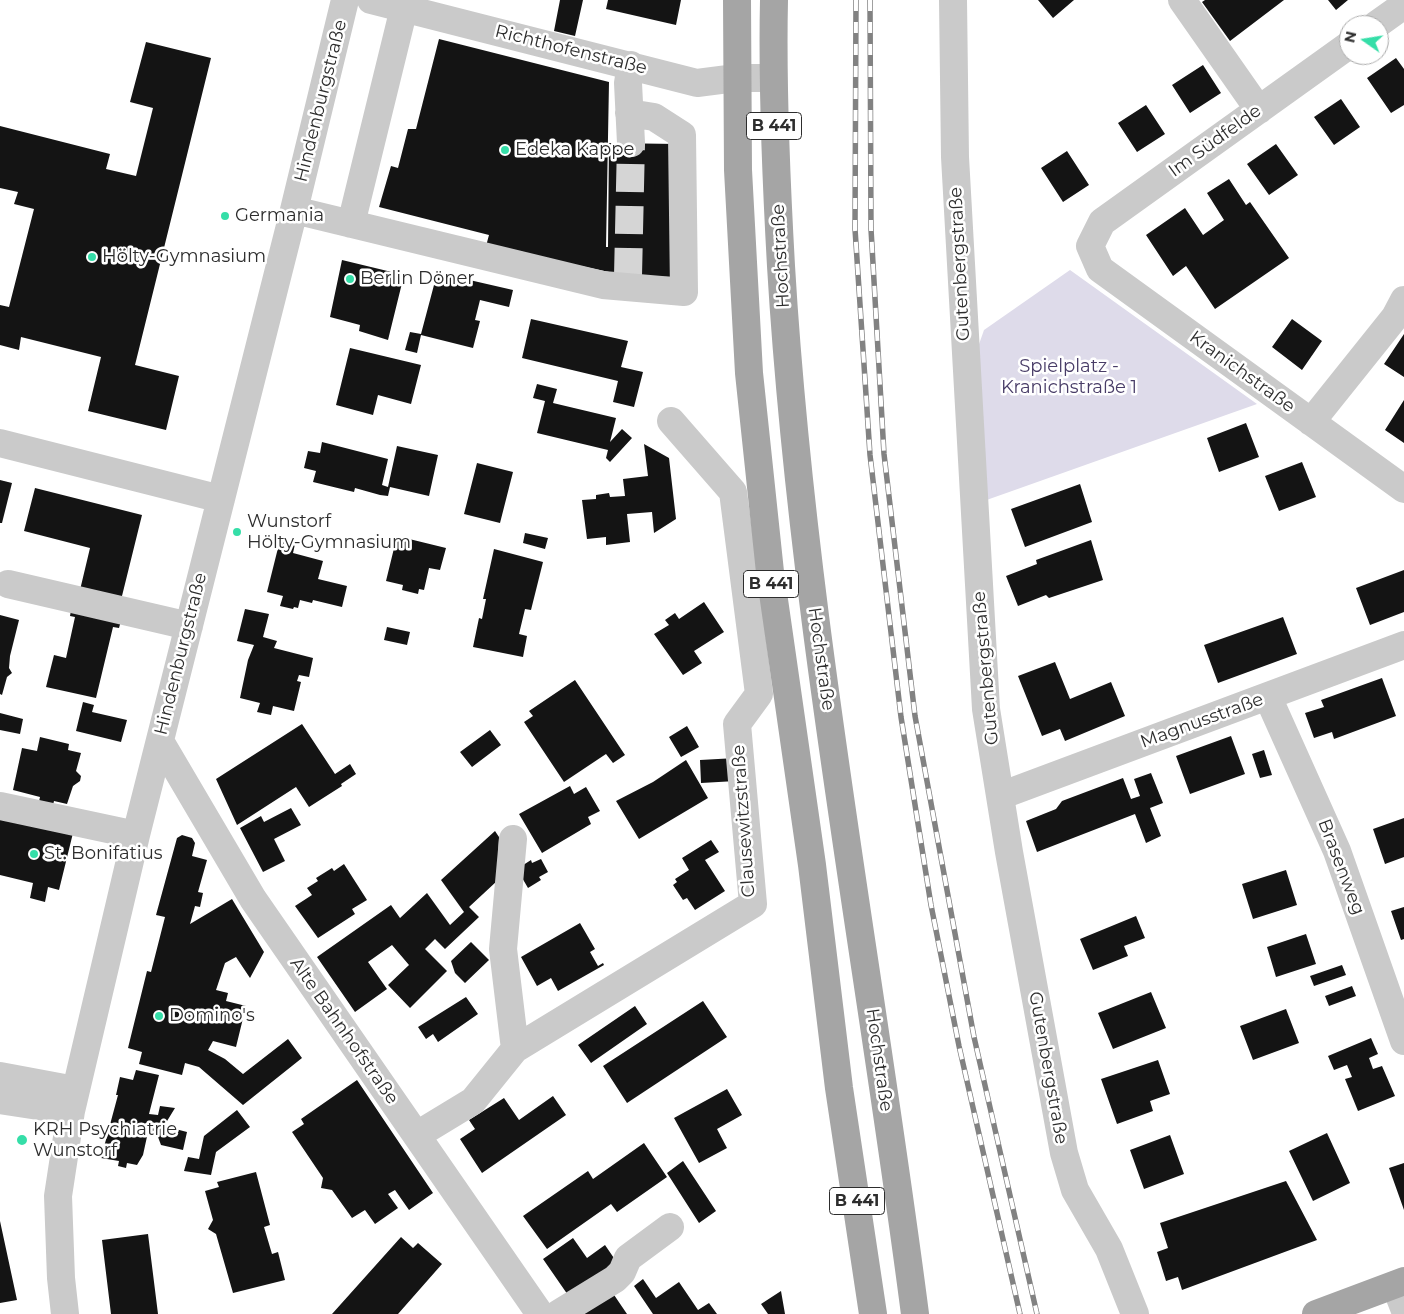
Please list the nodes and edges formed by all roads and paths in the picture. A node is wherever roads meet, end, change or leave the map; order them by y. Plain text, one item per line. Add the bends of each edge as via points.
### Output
1 (345, 0) edge
2 (371, 0) edge
3 (737, 0) edge
4 (774, 0) edge
5 (953, 0) edge
6 (1182, 0) edge
7 (1404, 5) edge
8 (404, 8) junction
9 (1389, 16) edge
10 (1339, 52) edge
11 (632, 65) junction
12 (736, 78) junction
13 (773, 78) junction
14 (1259, 110) junction
15 (629, 113) junction
16 (632, 143) tunnel mouth
17 (294, 210) junction
18 (351, 224) junction
19 (1090, 246) joint
20 (1404, 300) edge
21 (671, 421) dead end
22 (1311, 422) junction
23 (0, 443) edge
24 (1404, 489) edge
25 (221, 498) junction
26 (8, 584) dead end
27 (188, 626) junction
28 (1404, 645) edge
29 (1268, 696) junction
30 (160, 741) junction
31 (1000, 796) junction
32 (0, 806) edge
33 (136, 835) junction
34 (513, 839) dead end
35 (1404, 1041) edge
36 (515, 1049) junction
37 (0, 1076) edge
38 (0, 1100) edge
39 (73, 1101) junction
40 (417, 1135) junction
41 (670, 1227) dead end
42 (1401, 1291) edge
43 (65, 1314) edge
44 (540, 1314) edge
45 (558, 1314) edge
46 (873, 1314) edge
47 (915, 1314) edge
48 (1135, 1314) edge
49 (1316, 1314) edge

1 - 17 street, Hindenburgstraße
2 - 8 street, Richthofenstraße
3 - 12 main road, B 441
4 - 13 main road, Hochstraße / B 441
5 - 31 street, Gutenbergstraße via 955,157 964,339 986,709
6 - 14 street
7 - 9 street
8 - 11 street, Richthofenstraße
8 - 18 street
10 - 14 street, Im Südfelde
11 - 12 street, Richthofenstraße via 697,83
11 - 15 street via 628,83
12 - 13 street, Richthofenstraße
12 - 46 main road, B 441 via 749,373 770,572
13 - 47 main road, Hochstraße / B 441 via 788,379 810,585
14 - 19 street, Im Südfelde via 1102,222
15 - 16 street
15 - 18 street via 654,117 682,134 684,292 628,282 603,285
17 - 18 street
17 - 25 street, Hindenburgstraße
19 - 22 street, Kranichstraße via 1100,269
20 - 22 street via 1395,317
21 - 36 street, Clausewitzstraße via 733,492 759,694 737,724 753,904
22 - 24 street, Kranichstraße
23 - 25 street
25 - 27 street, Hindenburgstraße
26 - 27 street
27 - 30 street, Hindenburgstraße
28 - 29 street, Magnusstraße
29 - 31 street, Magnusstraße
29 - 35 street, Brasenweg via 1337,851
30 - 33 street, Hindenburgstraße
30 - 40 street, Alte Bahnhofstraße via 253,899
31 - 48 street, Gutenbergstraße via 1064,1153 1075,1190 1108,1249
32 - 33 street
33 - 39 street, Hindenburgstraße
34 - 36 street via 503,950
36 - 40 street, Clausewitzstraße via 472,1101
37 - 39 street
38 - 39 street
39 - 43 street, Hindenburgstraße via 58,1196
40 - 44 street, Alte Bahnhofstraße
41 - 45 street via 628,1258 615,1279
42 - 49 main road

